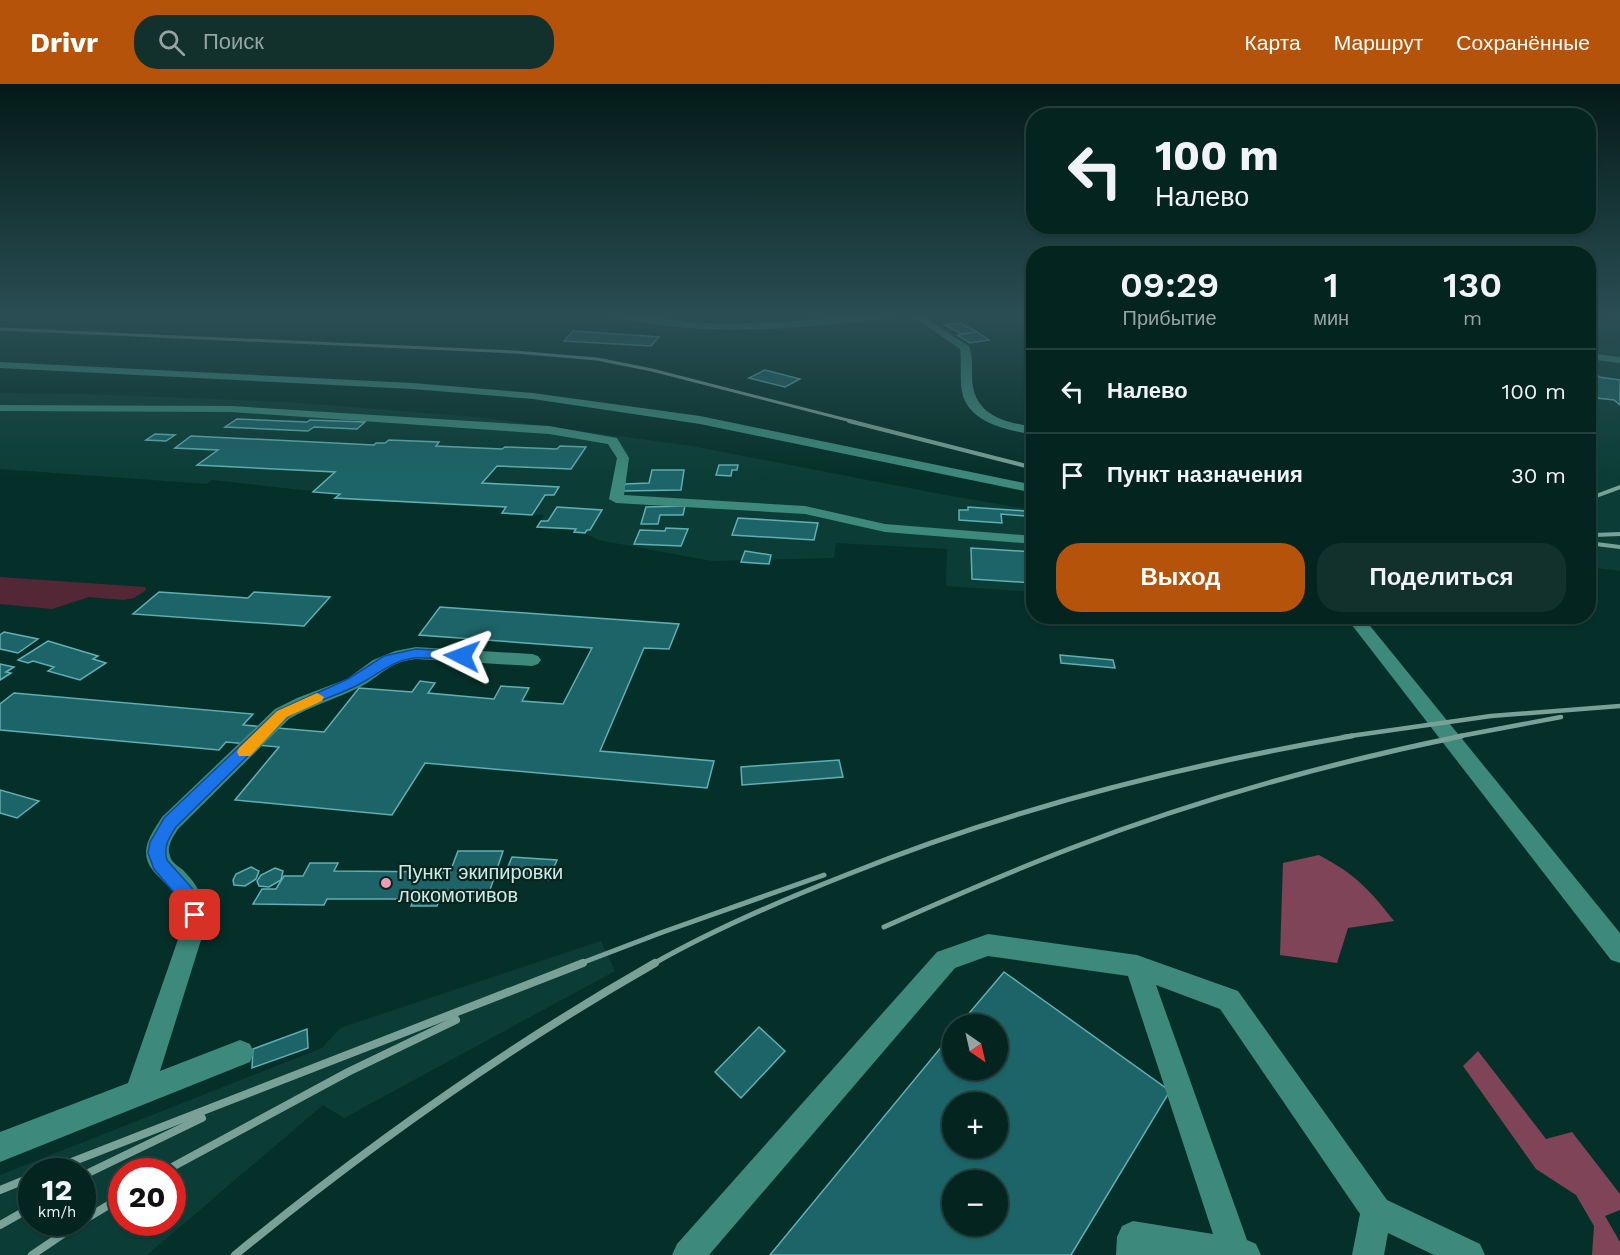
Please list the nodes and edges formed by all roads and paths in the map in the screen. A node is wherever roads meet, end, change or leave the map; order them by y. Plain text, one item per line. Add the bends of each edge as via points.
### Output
1 (72, 369) edge
2 (968, 369) edge
3 (0, 408) edge
4 (1026, 429) edge
5 (1026, 487) edge
6 (1026, 539) edge
7 (1359, 624) edge
8 (532, 660) dead end
9 (1620, 952) edge
10 (1137, 966) junction
11 (240, 1053) dead end
12 (139, 1091) junction
13 (0, 1147) edge
14 (1376, 1211) junction
15 (1240, 1254) edge
16 (688, 1255) edge
17 (1132, 1255) edge
18 (1368, 1255) edge
19 (1469, 1255) edge

1 - 5 street via 533,396 700,420
2 - 4 street via 969,397 979,411
3 - 6 street via 232,409 549,430 612,441 623,458 616,499 805,510 885,528
7 - 9 street
8 - 12 street via 416,653 389,659 353,682 282,714 170,823 156,853 160,864 193,901 194,928
10 - 14 street via 1229,1000
10 - 15 street
10 - 16 street via 988,945 946,960
11 - 12 street
12 - 13 street
14 - 18 street
14 - 19 street
15 - 17 street via 1133,1236

